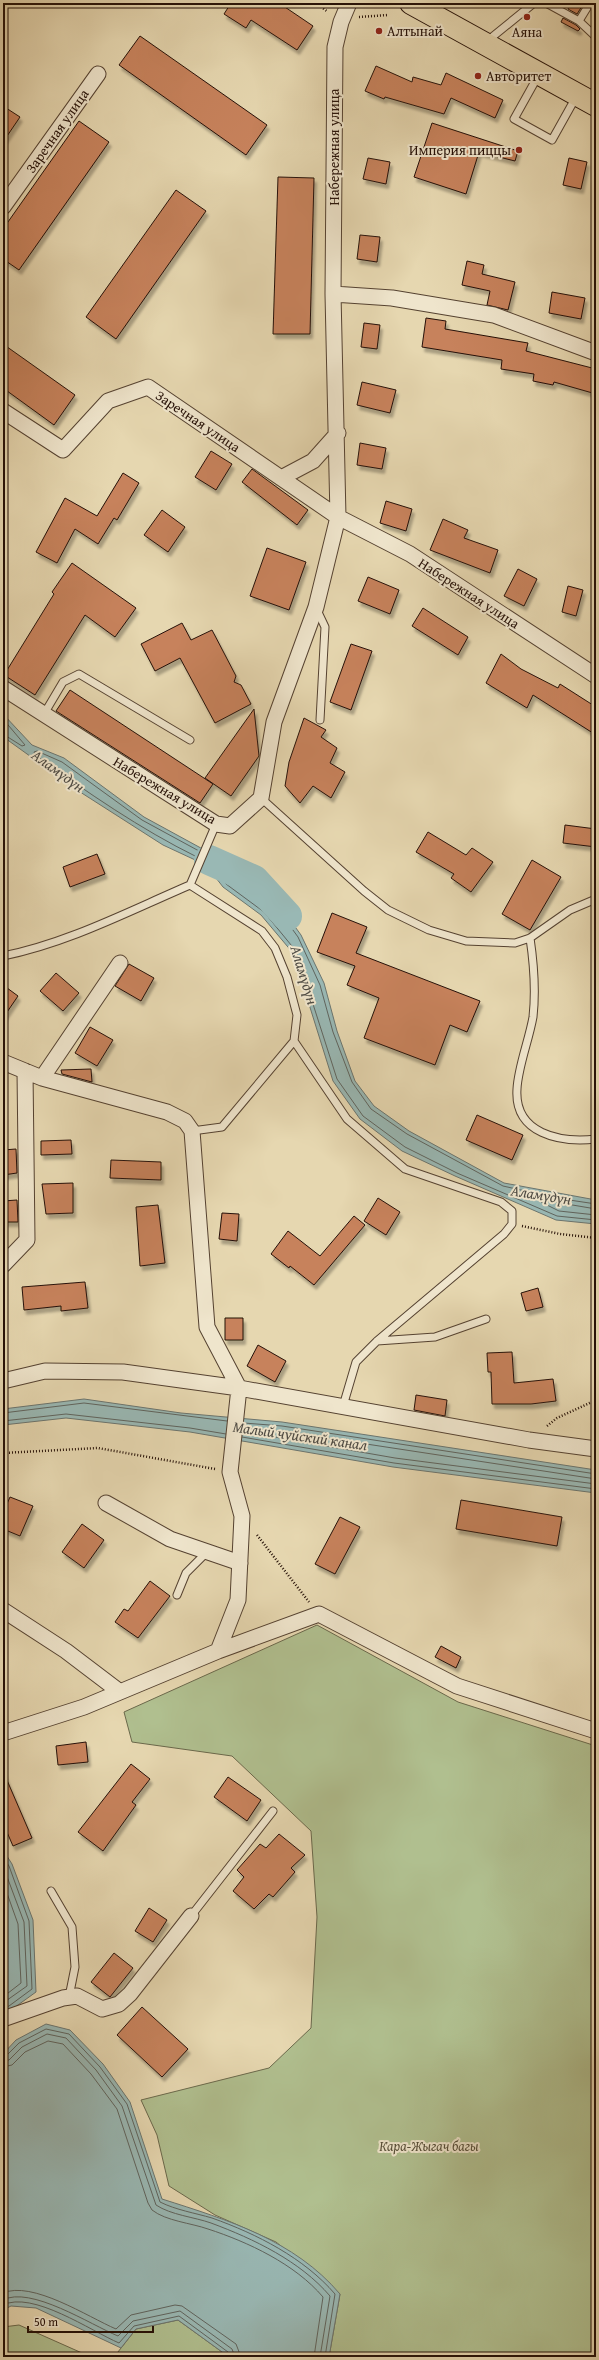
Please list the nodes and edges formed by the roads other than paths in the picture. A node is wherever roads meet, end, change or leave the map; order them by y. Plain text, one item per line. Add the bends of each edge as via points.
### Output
1 (349, 3) edge
2 (410, 3) edge
3 (534, 3) edge
4 (546, 3) edge
5 (590, 3) edge
6 (579, 20) junction
7 (596, 36) edge
8 (484, 44) junction
9 (98, 74) dead end
10 (539, 75) junction
11 (589, 98) edge
12 (3, 207) edge
13 (334, 294) junction
14 (596, 353) edge
15 (3, 411) edge
16 (338, 434) junction
17 (281, 478) junction
18 (338, 517) junction
19 (316, 607) junction
20 (596, 676) edge
21 (3, 688) edge
22 (44, 714) junction
23 (320, 720) dead end
24 (190, 740) dead end
25 (261, 798) junction
26 (216, 824) junction
27 (191, 882) junction
28 (596, 899) edge
29 (530, 938) junction
30 (3, 956) edge
31 (120, 963) dead end
32 (294, 1041) junction
33 (3, 1062) edge
34 (25, 1071) junction
35 (42, 1078) junction
36 (192, 1131) junction
37 (596, 1139) edge
38 (3, 1265) edge
39 (486, 1319) dead end
40 (377, 1341) junction
41 (3, 1381) edge
42 (240, 1388) junction
43 (343, 1406) junction
44 (596, 1449) edge
45 (106, 1502) dead end
46 (207, 1552) junction
47 (240, 1563) junction
48 (177, 1595) dead end
49 (3, 1610) edge
50 (218, 1651) junction
51 (120, 1692) junction
52 (596, 1731) edge
53 (3, 1732) edge
54 (273, 1811) dead end
55 (51, 1891) dead end
56 (191, 1916) joint
57 (70, 1997) junction
58 (3, 2018) edge

1 - 13 street, Набережная улица via 335,47
2 - 8 main road
3 - 8 lane
4 - 6 lane
5 - 6 lane
6 - 7 lane
8 - 10 main road
9 - 12 street, Заречная улица
10 - 11 main road
10 - 11 lane via 514,119 552,140
13 - 14 street via 392,298 494,315
13 - 16 street, Набережная улица
15 - 17 street, Заречная улица via 63,450 108,401 148,387
16 - 17 street via 313,461
16 - 18 street, Набережная улица
17 - 18 street, Заречная улица
18 - 19 street, Набережная улица
18 - 20 street, Набережная улица via 410,554
19 - 23 lane via 325,627
19 - 25 street, Набережная улица via 274,722
21 - 22 street, Набережная улица
22 - 24 lane via 63,682 79,674
22 - 26 street, Набережная улица
25 - 26 street, Набережная улица via 230,826
25 - 29 lane via 388,910 429,930 466,941 515,943
26 - 27 lane
27 - 30 lane via 101,924 21,953
27 - 32 lane via 262,931 275,948 287,977 296,1015
28 - 29 lane via 570,910
29 - 37 lane via 536,982 532,1017 517,1088 518,1106 525,1120 538,1130 558,1139
31 - 35 street
32 - 36 lane via 222,1127
32 - 40 lane via 346,1119 405,1169 501,1202 512,1211 512,1224 504,1234
33 - 34 street
34 - 35 street
34 - 38 street via 27,1240
35 - 36 street via 167,1112 185,1121
36 - 42 street via 207,1327
39 - 40 lane via 435,1337
40 - 43 lane via 356,1362
41 - 42 street via 45,1371 123,1372
42 - 43 street
42 - 47 street via 231,1465 242,1516
43 - 44 street via 529,1440
45 - 46 street via 170,1539
46 - 47 street
46 - 48 lane via 186,1573
47 - 50 street via 238,1600
49 - 51 street via 66,1651
50 - 51 street
50 - 52 street via 319,1614 457,1686
51 - 53 street via 84,1707
54 - 56 lane
55 - 57 lane via 72,1927 75,1967
56 - 57 street via 130,1994 119,2004 102,2009 77,1996
57 - 58 street

